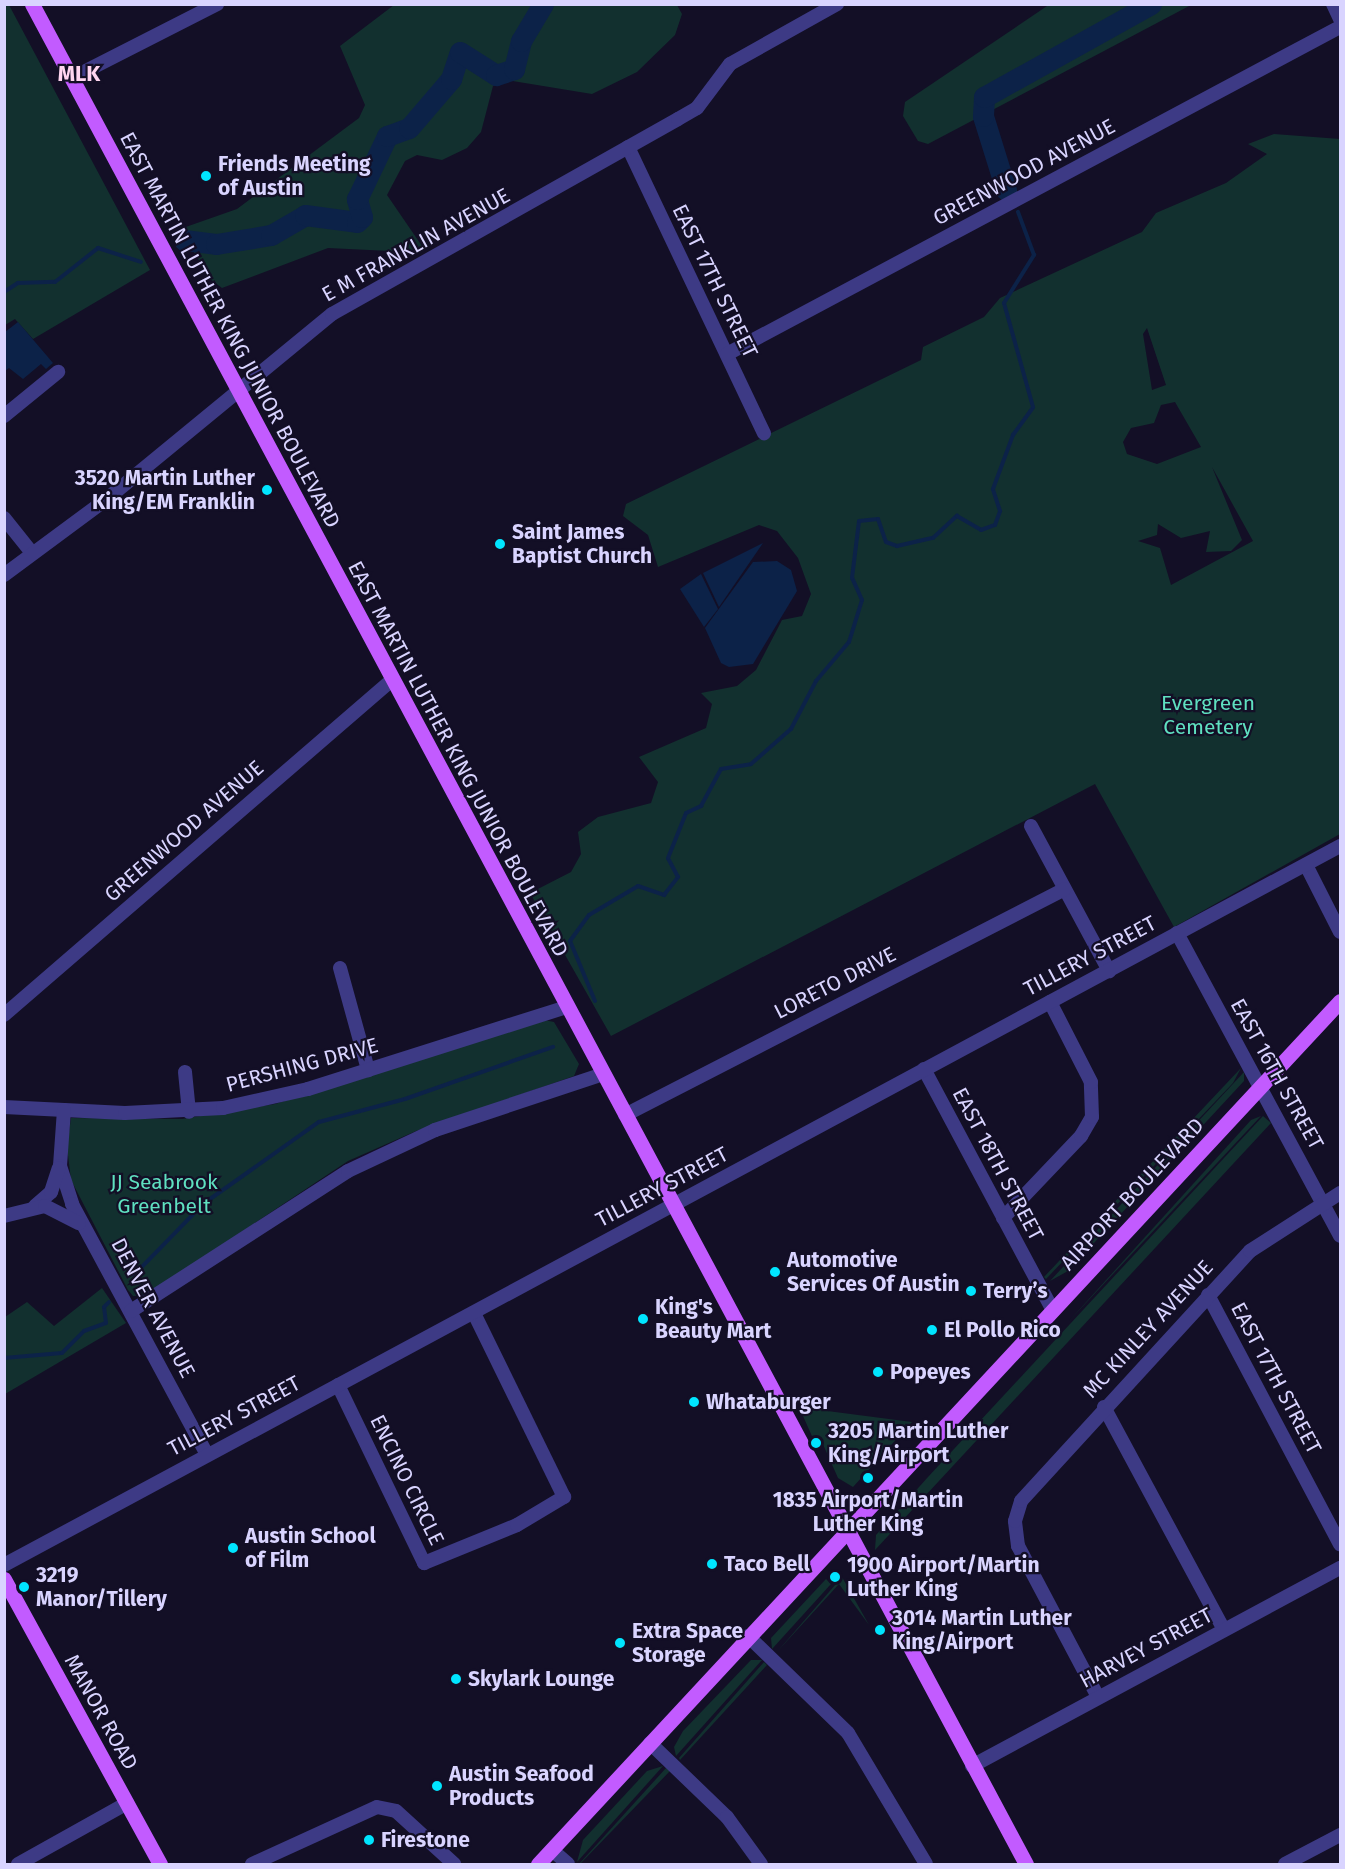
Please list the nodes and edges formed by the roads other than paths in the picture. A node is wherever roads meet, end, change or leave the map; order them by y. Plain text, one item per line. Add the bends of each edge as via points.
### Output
1 (32, 4) edge
2 (217, 4) edge
3 (837, 4) edge
4 (1333, 4) edge
5 (1341, 19) edge
6 (1341, 27) edge
7 (72, 78) junction
8 (628, 147) junction
9 (727, 354) junction
10 (58, 372) dead end
11 (238, 389) junction
12 (4, 416) edge
13 (764, 433) dead end
14 (4, 518) edge
15 (32, 553) junction
16 (4, 575) edge
17 (393, 679) junction
18 (1031, 826) dead end
19 (1341, 846) edge
20 (1306, 865) junction
21 (1064, 889) junction
22 (1341, 932) edge
23 (1177, 933) junction
24 (340, 968) dead end
25 (1108, 971) junction
26 (1341, 1001) edge
27 (1050, 1002) junction
28 (566, 1007) junction
29 (4, 1015) edge
30 (924, 1069) junction
31 (368, 1070) junction
32 (185, 1071) dead end
33 (603, 1074) junction
34 (1260, 1088) junction
35 (4, 1107) edge
36 (64, 1110) junction
37 (189, 1112) junction
38 (625, 1115) junction
39 (60, 1166) junction
40 (1341, 1193) edge
41 (1323, 1202) junction
42 (673, 1205) junction
43 (35, 1206) junction
44 (4, 1216) edge
45 (1003, 1218) junction
46 (85, 1228) junction
47 (1341, 1236) edge
48 (1208, 1295) junction
49 (131, 1311) junction
50 (1053, 1311) junction
51 (474, 1313) junction
52 (338, 1385) junction
53 (1104, 1407) junction
54 (207, 1455) junction
55 (846, 1533) junction
56 (1341, 1544) edge
57 (4, 1565) edge
58 (1341, 1568) edge
59 (4, 1580) edge
60 (1224, 1630) junction
61 (748, 1636) junction
62 (1098, 1697) junction
63 (650, 1743) junction
64 (972, 1766) junction
65 (127, 1803) junction
66 (1341, 1835) edge
67 (552, 1850) junction
68 (18, 1864) edge
69 (160, 1864) edge
70 (252, 1864) edge
71 (454, 1864) edge
72 (538, 1864) edge
73 (568, 1864) edge
74 (761, 1864) edge
75 (926, 1864) edge
76 (1026, 1864) edge
77 (1285, 1864) edge

1 - 7 main road, EAST MARTIN LUTHER KING JUNIOR BOULEVARD
2 - 7 street
3 - 8 street, E M FRANKLIN AVENUE via 730,64 697,108
4 - 5 street
6 - 9 street, GREENWOOD AVENUE
7 - 11 main road, EAST MARTIN LUTHER KING JUNIOR BOULEVARD
8 - 9 street, EAST 17TH STREET
8 - 11 street, E M FRANKLIN AVENUE via 509,218 353,299
9 - 13 street, EAST 17TH STREET
10 - 12 street
11 - 15 street, E M FRANKLIN AVENUE via 108,498
11 - 17 main road, EAST MARTIN LUTHER KING JUNIOR BOULEVARD
14 - 15 street
15 - 16 street, E M FRANKLIN AVENUE
17 - 28 main road, EAST MARTIN LUTHER KING JUNIOR BOULEVARD
17 - 29 street, GREENWOOD AVENUE
18 - 21 street
19 - 20 street, TILLERY STREET
20 - 22 street
20 - 23 street, TILLERY STREET
21 - 25 street
21 - 38 street, LORETO DRIVE
23 - 25 street, TILLERY STREET
23 - 34 street, EAST 16TH STREET
24 - 31 street
25 - 27 street, TILLERY STREET
26 - 34 main road, AIRPORT BOULEVARD
27 - 30 street, TILLERY STREET
27 - 45 street via 1087,1071 1094,1108 1081,1136
28 - 31 street, PERSHING DRIVE
28 - 33 main road, EAST MARTIN LUTHER KING JUNIOR BOULEVARD
30 - 42 street, TILLERY STREET
30 - 45 street, EAST 18TH STREET
31 - 37 street, PERSHING DRIVE via 308,1089
32 - 37 street
33 - 38 main road, EAST MARTIN LUTHER KING JUNIOR BOULEVARD
33 - 49 street via 435,1130 348,1170
34 - 41 street, EAST 16TH STREET
34 - 50 main road, AIRPORT BOULEVARD
35 - 36 street, PERSHING DRIVE
36 - 37 street, PERSHING DRIVE
36 - 39 street, DENVER AVENUE
38 - 42 main road, EAST MARTIN LUTHER KING JUNIOR BOULEVARD
39 - 43 street via 51,1192
39 - 46 street, DENVER AVENUE
40 - 41 street, MC KINLEY AVENUE
41 - 47 street, EAST 16TH STREET
41 - 48 street, MC KINLEY AVENUE via 1270,1234
42 - 51 street, TILLERY STREET
42 - 55 main road, EAST MARTIN LUTHER KING JUNIOR BOULEVARD
43 - 44 street
43 - 46 street via 56,1208
45 - 50 street, EAST 18TH STREET
46 - 49 street, DENVER AVENUE
48 - 53 street, MC KINLEY AVENUE
48 - 56 street, EAST 17TH STREET
49 - 54 street, DENVER AVENUE
50 - 55 main road, AIRPORT BOULEVARD
51 - 52 street, TILLERY STREET
51 - 52 street, ENCINO CIRCLE via 564,1497 517,1525 424,1563
52 - 54 street, TILLERY STREET
53 - 60 street
53 - 62 street, MC KINLEY AVENUE via 1027,1491 1015,1521 1024,1559
54 - 57 street, TILLERY STREET
55 - 61 main road, AIRPORT BOULEVARD
55 - 64 main road, EAST MARTIN LUTHER KING JUNIOR BOULEVARD
58 - 60 street, HARVEY STREET
59 - 65 main road, MANOR ROAD
60 - 62 street, HARVEY STREET
61 - 63 main road, AIRPORT BOULEVARD
61 - 75 street via 858,1747
62 - 64 street, HARVEY STREET
63 - 67 main road, AIRPORT BOULEVARD
63 - 74 street via 727,1817
64 - 76 main road, EAST MARTIN LUTHER KING JUNIOR BOULEVARD
65 - 68 street
65 - 69 main road, MANOR ROAD
66 - 77 street
67 - 72 main road, AIRPORT BOULEVARD
67 - 73 street
70 - 71 street via 368,1810 386,1807

